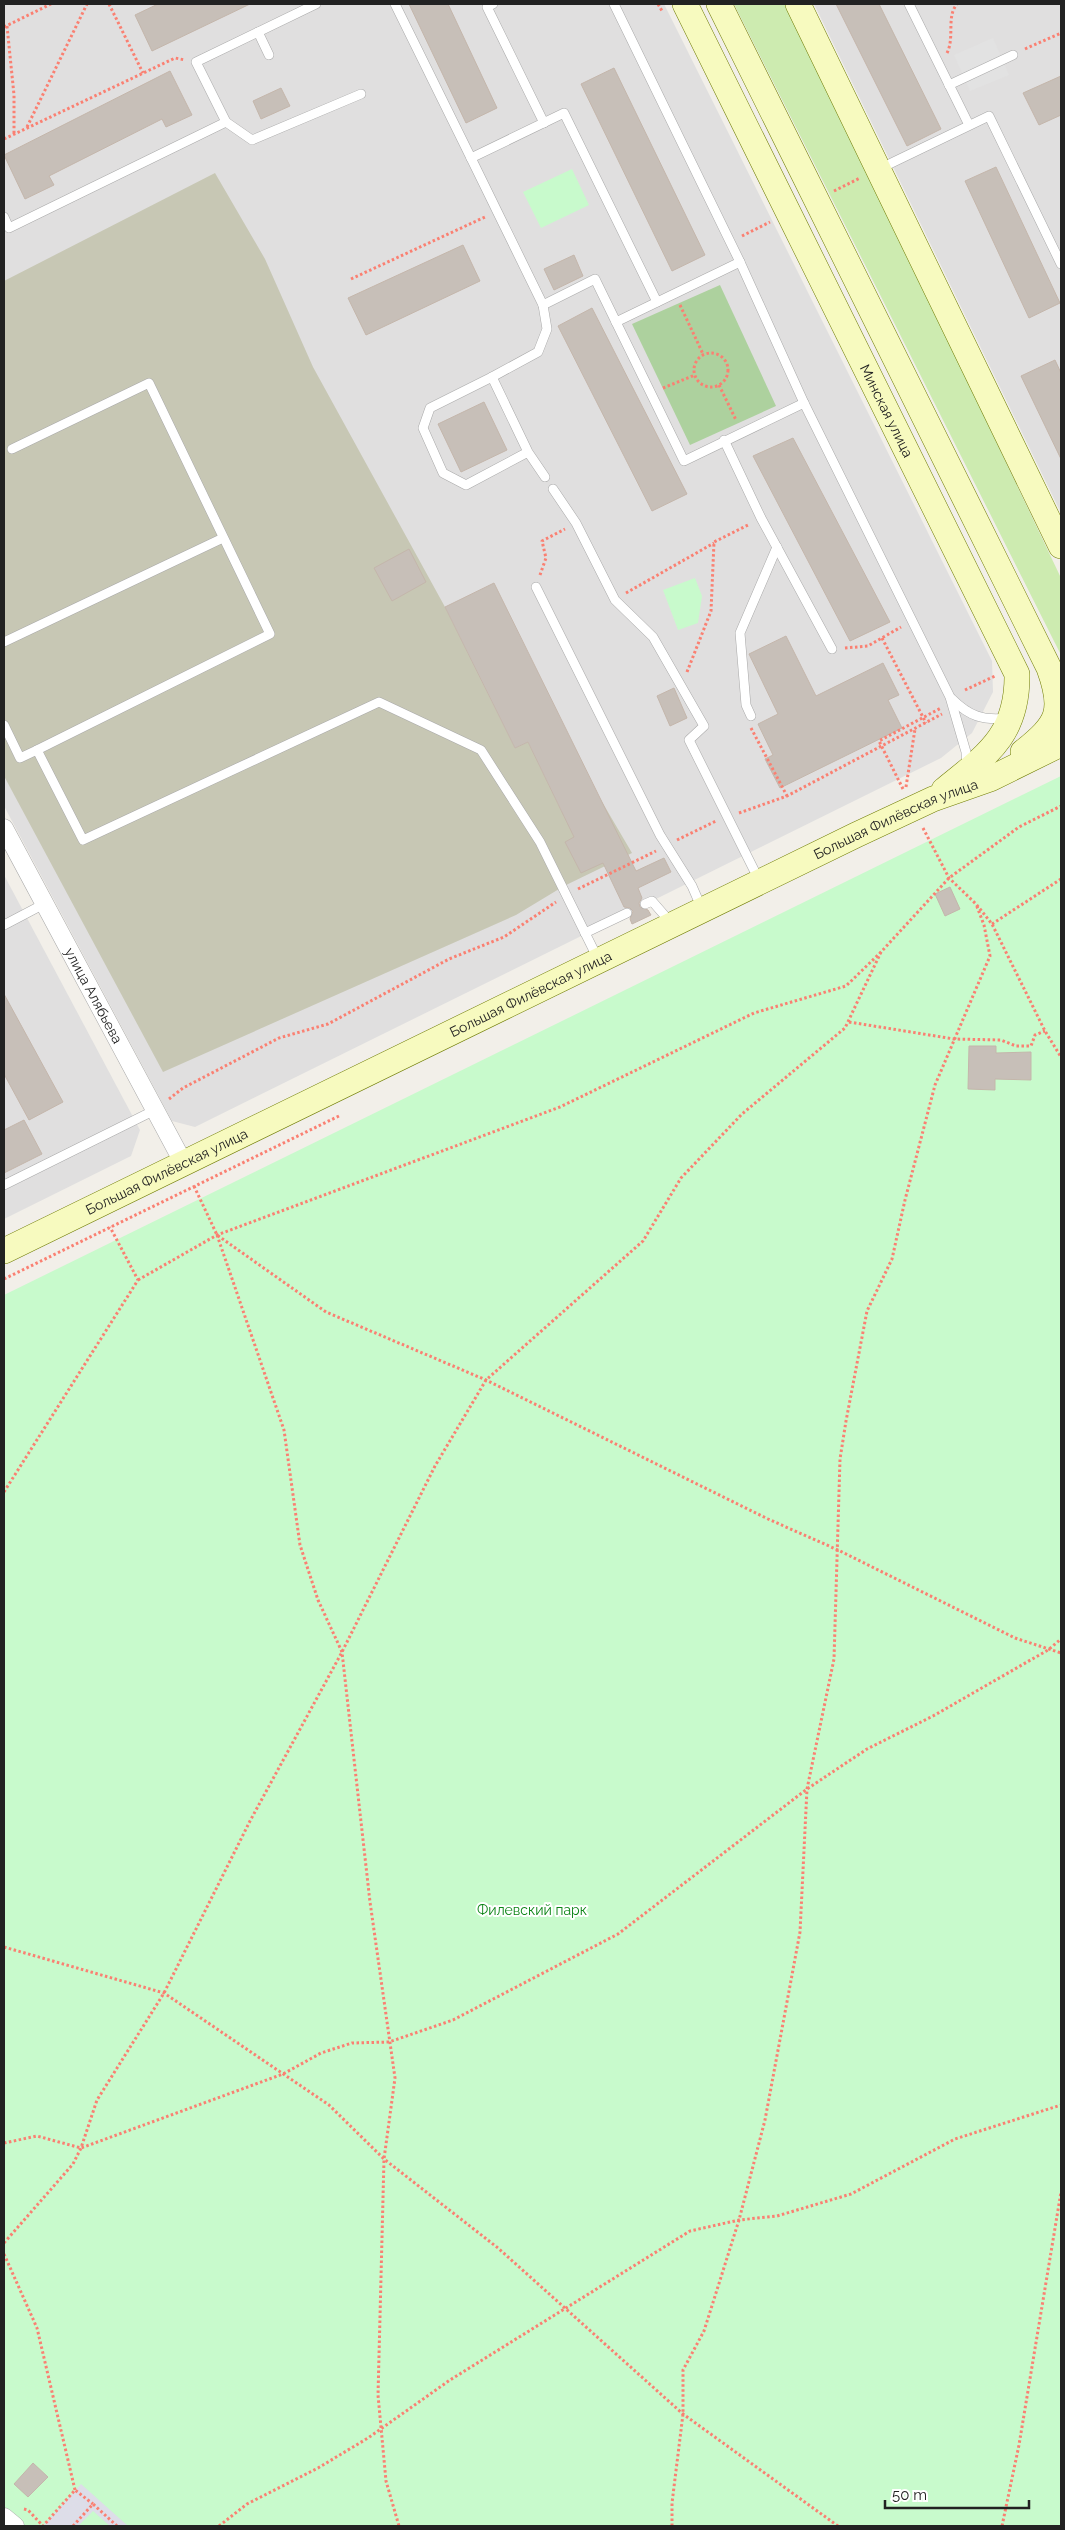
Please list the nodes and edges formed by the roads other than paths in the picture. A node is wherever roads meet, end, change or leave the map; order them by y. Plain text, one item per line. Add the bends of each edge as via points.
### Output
1 (316, 4) edge
2 (395, 4) edge
3 (614, 4) edge
4 (685, 4) edge
5 (718, 4) edge
6 (798, 4) edge
7 (909, 4) edge
8 (489, 5) edge
9 (258, 32) junction
10 (269, 55) dead end
11 (1013, 55) road end
12 (949, 85) junction
13 (361, 94) dead end
14 (226, 122) junction
15 (544, 123) junction
16 (969, 125) junction
17 (471, 158) junction
18 (879, 169) junction
19 (4, 217) edge
20 (740, 262) junction
21 (1061, 264) edge
22 (657, 302) junction
23 (543, 305) junction
24 (616, 322) junction
25 (492, 377) junction
26 (804, 403) junction
27 (724, 440) junction
28 (12, 448) dead end
29 (528, 452) junction
30 (545, 477) dead end
31 (553, 489) dead end
32 (223, 538) junction
33 (1061, 546) edge
34 (777, 547) junction
35 (536, 587) road end
36 (4, 642) edge
37 (832, 649) road end
38 (1052, 660) edge
39 (1006, 675) junction
40 (950, 697) junction
41 (1060, 706) edge
42 (751, 716) road end
43 (1010, 718) junction
44 (4, 725) edge
45 (1061, 744) edge
46 (996, 745) junction
47 (37, 750) junction
48 (979, 775) junction
49 (4, 828) edge
50 (760, 881) junction
51 (44, 904) junction
52 (645, 904) dead end
53 (702, 909) junction
54 (627, 913) dead end
55 (672, 924) junction
56 (4, 925) edge
57 (585, 933) junction
58 (598, 960) junction
59 (154, 1110) junction
60 (189, 1175) junction
61 (4, 1185) edge
62 (4, 1251) edge
63 (10, 2512) edge
64 (15, 2526) edge

1 - 9 lane
2 - 17 lane
3 - 20 lane
4 - 39 main road, Минская улица
5 - 38 main road, Минская улица
6 - 18 main road
7 - 12 lane
8 - 15 lane
9 - 10 lane
9 - 14 lane via 196,62
11 - 12 lane
12 - 16 lane
13 - 14 lane via 252,140
14 - 19 lane via 9,228
15 - 17 lane
15 - 22 lane via 564,113
16 - 18 lane
16 - 21 lane via 989,116
17 - 23 lane
18 - 33 main road
20 - 22 lane
20 - 26 lane
22 - 24 lane
23 - 24 lane via 595,279
23 - 25 lane via 547,329 538,352
24 - 27 lane via 684,461
25 - 29 lane
25 - 29 lane via 430,408 423,428 444,473 466,484
26 - 27 lane
26 - 40 lane
27 - 34 lane
28 - 32 lane via 149,383
29 - 30 lane
31 - 50 lane via 576,523 615,600 653,637 704,726 689,740
32 - 36 lane
32 - 47 lane via 270,634
34 - 37 lane
34 - 42 lane via 740,633 746,705
35 - 53 lane
38 - 41 main road, Минская улица
39 - 41 main road via 1039,697
39 - 43 main road, Минская улица via 1017,694
40 - 43 lane via 966,713 986,718
40 - 48 lane via 966,752
41 - 46 main road
41 - 48 main road, Минская улица via 1046,734
43 - 46 main road, Минская улица
44 - 47 lane via 20,758
45 - 48 main road, Большая Филёвская улица
46 - 48 main road, Минская улица
47 - 57 lane via 83,840 379,702 480,750 540,842
48 - 50 main road, Большая Филёвская улица
49 - 51 street, улица Алябьева
50 - 53 main road, Большая Филёвская улица
51 - 56 lane
51 - 59 street, улица Алябьева
52 - 55 lane via 652,901
53 - 55 main road, Большая Филёвская улица
54 - 57 lane
55 - 58 main road, Большая Филёвская улица
57 - 58 lane
58 - 60 main road, Большая Филёвская улица
59 - 60 street, улица Алябьева
59 - 61 lane
60 - 62 main road, Большая Филёвская улица
63 - 64 street

